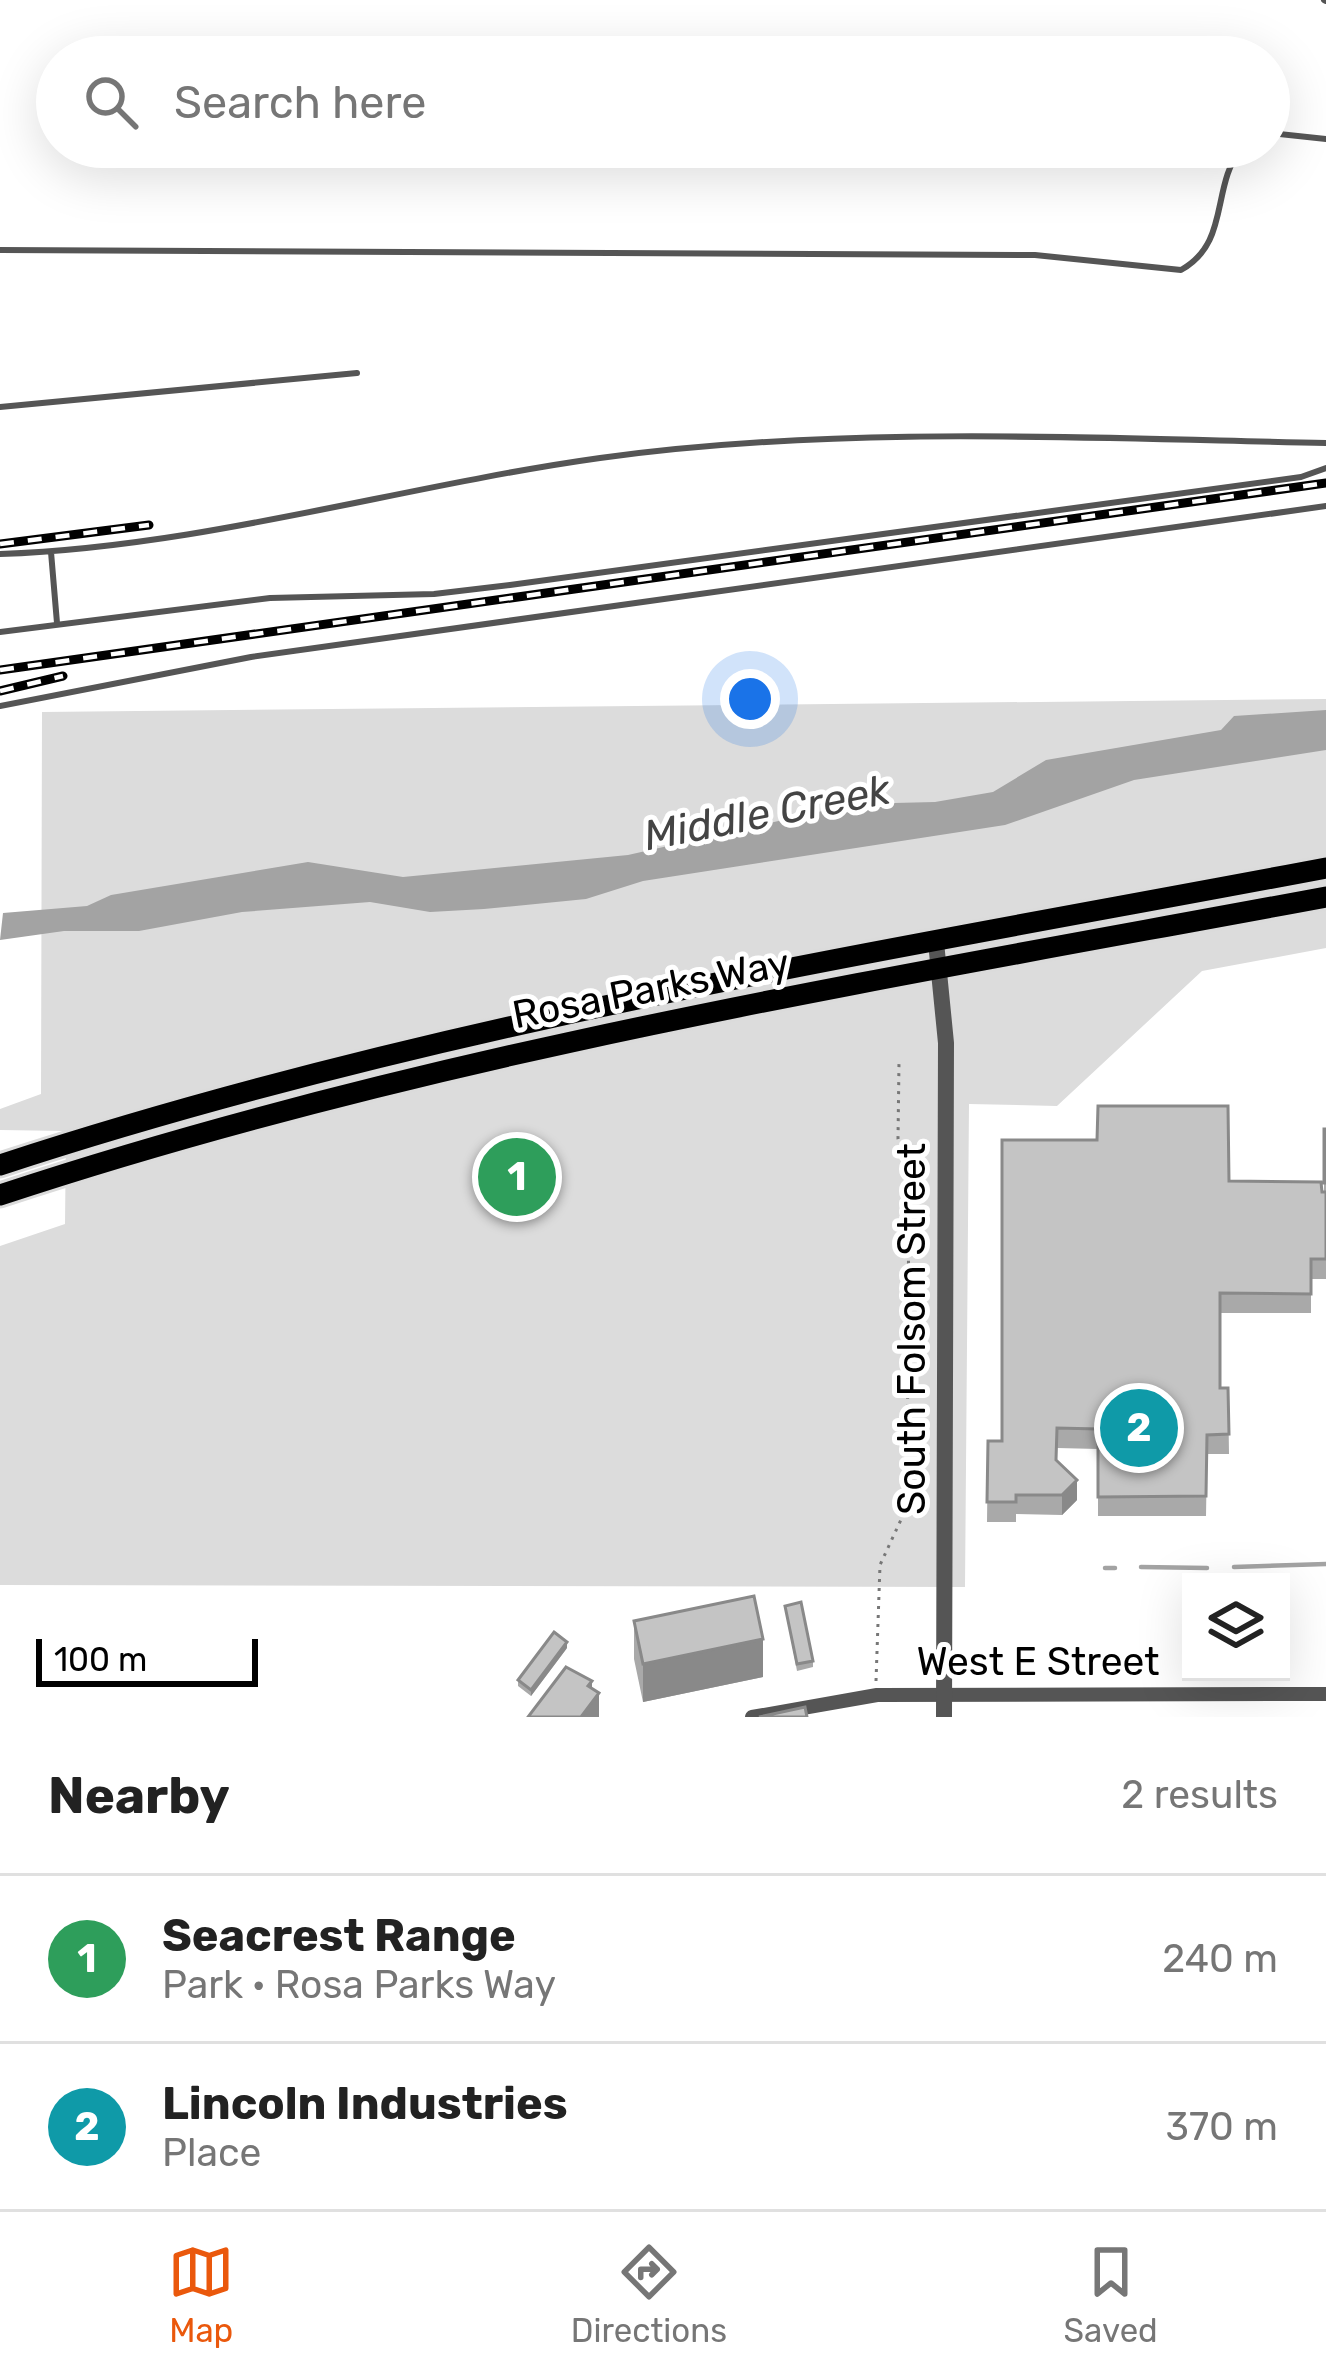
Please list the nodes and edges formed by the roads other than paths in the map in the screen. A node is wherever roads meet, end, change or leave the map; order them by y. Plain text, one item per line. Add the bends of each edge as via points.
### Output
1 (1290, 135) edge
2 (1326, 139) edge
3 (1229, 168) edge
4 (0, 250) edge
5 (356, 373) dead end
6 (0, 407) edge
7 (1326, 443) edge
8 (1326, 468) edge
9 (1326, 506) edge
10 (51, 552) junction
11 (0, 554) edge
12 (57, 622) junction
13 (0, 632) edge
14 (0, 706) edge
15 (1326, 868) edge
16 (1326, 897) edge
17 (936, 942) junction
18 (941, 970) junction
19 (0, 1165) edge
20 (0, 1195) edge
21 (1326, 1694) edge
22 (944, 1696) junction
23 (752, 1717) edge
24 (944, 1717) edge

1 - 2 lane
3 - 4 lane via 1216,232 1198,261 1181,270 1035,255
5 - 6 lane
7 - 10 lane via 868,439 677,448
8 - 12 lane via 531,583 269,598
9 - 14 lane via 251,657
10 - 11 lane
10 - 12 lane
12 - 13 lane
15 - 17 highway, Rosa Parks Way
16 - 18 highway, Rosa Parks Way
17 - 18 street, South Folsom Street
17 - 19 highway, Rosa Parks Way via 443,1040
18 - 20 highway, Rosa Parks Way via 449,1067
18 - 22 street, South Folsom Street
21 - 22 street, West E Street
22 - 23 street, West E Street via 877,1695
22 - 24 street, South Folsom Street

